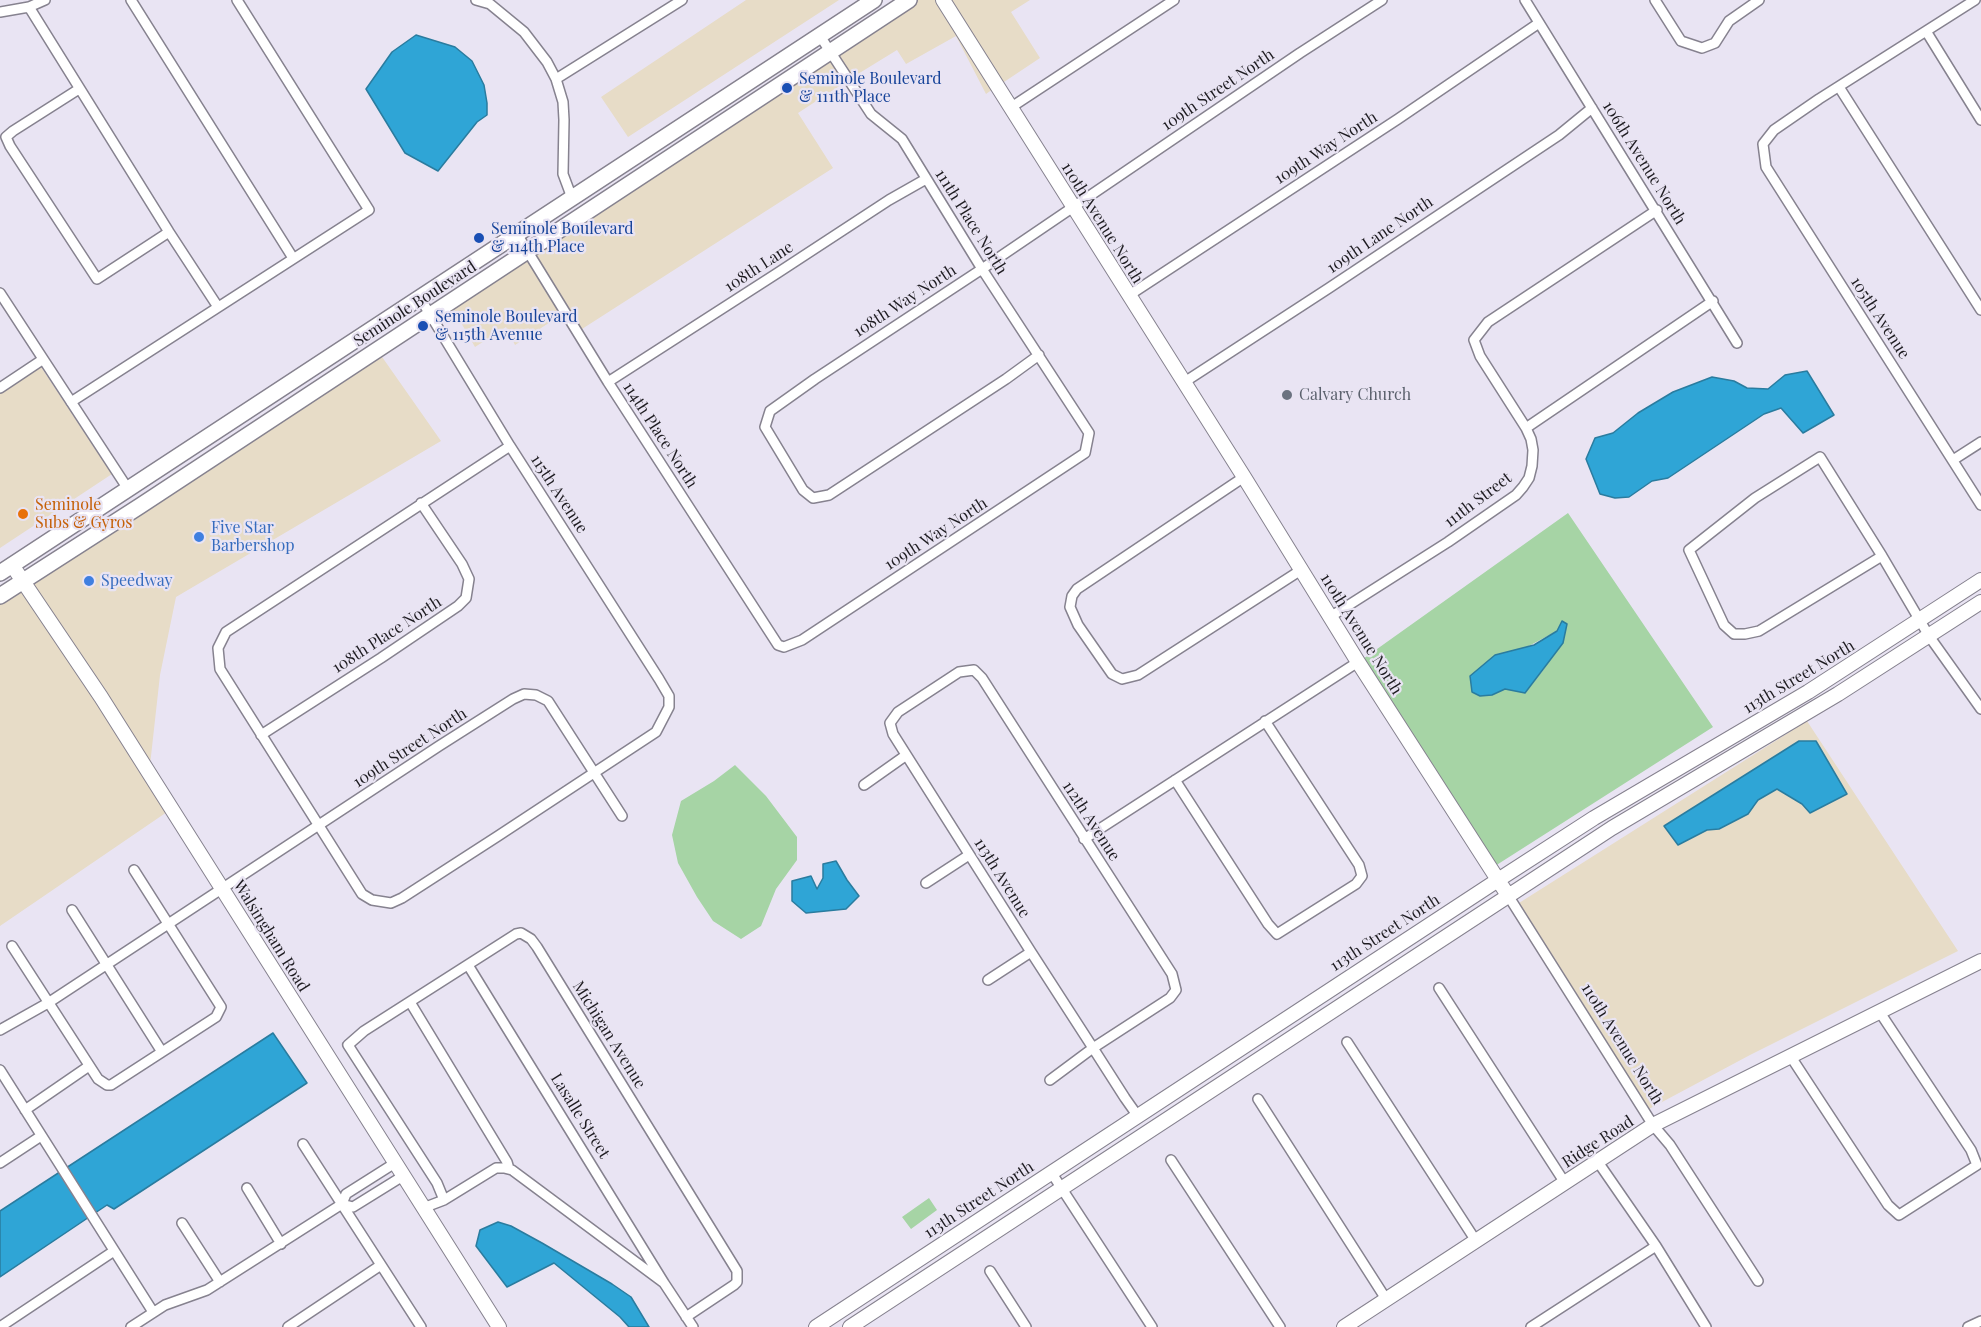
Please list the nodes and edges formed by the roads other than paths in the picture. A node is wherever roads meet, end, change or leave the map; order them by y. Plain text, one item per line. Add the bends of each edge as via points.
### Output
1 (45, 0) edge
2 (131, 0) edge
3 (237, 0) edge
4 (476, 0) edge
5 (682, 0) edge
6 (874, 0) edge
7 (909, 0) edge
8 (943, 0) edge
9 (1174, 0) edge
10 (1382, 0) edge
11 (1525, 0) edge
12 (1655, 0) edge
13 (1759, 0) edge
14 (1975, 0) edge
15 (491, 1) edge
16 (29, 8) junction
17 (0, 12) edge
18 (1539, 23) junction
19 (1926, 31) junction
20 (820, 36) junction
21 (831, 52) junction
22 (556, 79) junction
23 (1839, 87) junction
24 (79, 89) junction
25 (1011, 108) junction
26 (1592, 108) junction
27 (1981, 119) edge
28 (926, 178) junction
29 (572, 198) junction
30 (1071, 206) junction
31 (1657, 210) junction
32 (169, 232) junction
33 (517, 234) junction
34 (528, 251) junction
35 (293, 258) junction
36 (982, 268) junction
37 (0, 293) edge
38 (1128, 296) junction
39 (420, 298) junction
40 (1713, 301) junction
41 (218, 307) junction
42 (1981, 310) edge
43 (431, 316) junction
44 (1737, 343) dead end
45 (1039, 355) junction
46 (42, 360) junction
47 (608, 382) junction
48 (1183, 383) junction
49 (0, 388) edge
50 (270, 396) junction
51 (71, 402) junction
52 (282, 413) junction
53 (1526, 428) junction
54 (1089, 433) joint
55 (1981, 442) edge
56 (510, 446) junction
57 (1953, 460) junction
58 (1244, 477) junction
59 (128, 489) junction
60 (421, 503) junction
61 (1981, 505) edge
62 (1882, 556) junction
63 (6, 569) edge
64 (1301, 570) junction
65 (1981, 580) edge
66 (23, 581) junction
67 (0, 596) edge
68 (1981, 602) edge
69 (1330, 617) junction
70 (1920, 619) junction
71 (1929, 636) junction
72 (784, 646) joint
73 (1358, 662) junction
74 (1981, 709) edge
75 (1265, 721) junction
76 (890, 723) joint
77 (261, 735) junction
78 (905, 756) junction
79 (594, 772) junction
80 (1175, 780) junction
81 (864, 785) dead end
82 (622, 816) dead end
83 (319, 827) junction
84 (1084, 839) junction
85 (969, 855) junction
86 (134, 870) dead end
87 (1498, 879) junction
88 (926, 883) dead end
89 (221, 888) junction
90 (1509, 897) junction
91 (72, 910) dead end
92 (169, 924) junction
93 (12, 946) dead end
94 (1031, 952) junction
95 (106, 963) junction
96 (1980, 964) edge
97 (468, 965) junction
98 (988, 980) dead end
99 (1439, 988) dead end
100 (410, 1002) junction
101 (48, 1003) junction
102 (1879, 1011) junction
103 (0, 1030) edge
104 (1347, 1042) dead end
105 (1093, 1048) junction
106 (162, 1052) junction
107 (1791, 1057) junction
108 (89, 1066) junction
109 (0, 1070) edge
110 (1050, 1080) dead end
111 (1258, 1099) dead end
112 (25, 1110) junction
113 (1137, 1115) junction
114 (1653, 1125) junction
115 (41, 1136) junction
116 (303, 1143) dead end
117 (1171, 1160) dead end
118 (1598, 1162) junction
119 (0, 1163) edge
120 (394, 1163) junction
121 (509, 1169) junction
122 (1052, 1172) junction
123 (403, 1176) junction
124 (1564, 1183) junction
125 (247, 1188) dead end
126 (1062, 1188) junction
127 (444, 1200) junction
128 (342, 1204) junction
129 (423, 1208) junction
130 (183, 1223) dead end
131 (1476, 1241) junction
132 (281, 1244) junction
133 (1656, 1246) junction
134 (114, 1251) junction
135 (381, 1265) junction
136 (990, 1271) dead end
137 (1758, 1281) dead end
138 (220, 1282) junction
139 (664, 1283) junction
140 (1386, 1299) junction
141 (153, 1312) junction
142 (686, 1317) junction
143 (1981, 1321) edge
144 (420, 1326) edge
145 (0, 1327) edge
146 (131, 1327) edge
147 (288, 1327) edge
148 (499, 1327) edge
149 (693, 1327) edge
150 (816, 1327) edge
151 (849, 1327) edge
152 (1026, 1327) edge
153 (1152, 1327) edge
154 (1280, 1327) edge
155 (1344, 1327) edge
156 (1532, 1327) edge
157 (1706, 1327) edge
158 (1968, 1327) edge

1 - 16 street
2 - 35 street
3 - 35 street via 369,210
4 - 15 street
5 - 22 street
6 - 20 main road, Seminole Boulevard
7 - 21 main road, Seminole Boulevard
8 - 25 main road, 110th Avenue North
9 - 25 street
10 - 30 street, 109th Street North
11 - 18 street, 106th Avenue North
12 - 13 street via 1681,41 1701,48 1715,43 1729,21
14 - 19 street
15 - 22 street via 536,44
16 - 17 street
16 - 24 street
18 - 26 street, 106th Avenue North
18 - 38 street, 109th Way North
19 - 23 street
19 - 27 street
20 - 21 street, 111th Place North
20 - 29 main road, Seminole Boulevard
21 - 28 street, 111th Place North via 871,114 902,139
21 - 34 main road, Seminole Boulevard
22 - 29 street via 563,102 563,174
23 - 42 street
23 - 57 street, 105th Avenue via 1774,130 1763,144 1766,167
24 - 32 street
24 - 32 street via 6,137 10,146 97,279
25 - 30 main road, 110th Avenue North
26 - 31 street, 106th Avenue North
26 - 48 street, 109th Lane North via 1559,135
28 - 36 street, 111th Place North
28 - 47 street, 108th Lane
29 - 33 main road, Seminole Boulevard
30 - 36 street, 108th Way North
30 - 38 main road, 110th Avenue North
31 - 40 street, 106th Avenue North
31 - 53 street, 111th Street via 1488,322 1474,340
32 - 41 street
33 - 34 street, 114th Place North
33 - 39 main road, Seminole Boulevard
34 - 43 main road, Seminole Boulevard
34 - 47 street, 114th Place North
35 - 41 street
36 - 45 street, 111th Place North
36 - 45 street, 108th Way North via 770,411 765,427 803,490 813,498 829,495
37 - 46 street
38 - 48 main road, 110th Avenue North
39 - 43 street, 115th Avenue
39 - 50 main road, Seminole Boulevard
40 - 44 street, 106th Avenue North
40 - 53 street
41 - 51 street
43 - 52 main road, Seminole Boulevard
43 - 56 street, 115th Avenue
45 - 54 street, 111th Place North
46 - 49 street
46 - 51 street
47 - 72 street, 114th Place North via 778,645
48 - 58 main road, 110th Avenue North
50 - 52 main road
50 - 59 main road, Seminole Boulevard
51 - 59 street
52 - 66 main road, Seminole Boulevard
53 - 69 street, 111th Street via 1533,450 1532,466 1529,478 1516,495
54 - 72 street, 109th Way North via 1085,453 802,640
55 - 57 street
56 - 60 street
56 - 79 street, 115th Avenue via 669,696 669,707 656,732
57 - 61 street, 105th Avenue
58 - 64 main road, 110th Avenue North
58 - 64 street via 1077,589 1070,607 1078,625 1112,674 1122,679 1138,675
59 - 63 main road, Seminole Boulevard
60 - 77 street via 226,632 218,648 220,669
60 - 77 street, 108th Place North via 462,564 469,579 466,598
62 - 62 street via 1820,457 1755,498 1689,550 1724,625 1734,634 1759,631
62 - 70 street
63 - 66 main road, Walsingham Road
64 - 69 main road, 110th Avenue North
65 - 70 main road, 113th Street North
66 - 67 main road, Seminole Boulevard
66 - 89 main road, Walsingham Road
68 - 71 main road, 113th Street North
69 - 73 main road, 110th Avenue North
70 - 71 street
70 - 87 main road, 113th Street North via 1808,692
71 - 74 street
71 - 90 main road, 113th Street North via 1612,828
73 - 75 street
73 - 87 main road, 110th Avenue North
75 - 80 street
75 - 80 street via 1359,865 1362,876 1356,884 1277,934
76 - 78 street, 113th Avenue
76 - 84 street, 112th Avenue via 898,712 959,672 974,670
77 - 83 street
78 - 81 street
78 - 85 street, 113th Avenue
79 - 82 street, 109th Street North
79 - 83 street via 391,903 363,894
79 - 83 street, 109th Street North via 548,701 524,694
80 - 84 street
83 - 89 street, 109th Street North
84 - 105 street, 112th Avenue via 1172,974 1176,990 1170,999
85 - 88 street
85 - 94 street, 113th Avenue
86 - 92 street
87 - 90 main road, 110th Avenue North
87 - 113 main road, 113th Street North
89 - 92 street, 109th Street North
89 - 120 main road, Walsingham Road
90 - 114 street, 110th Avenue North
90 - 126 main road, 113th Street North
91 - 95 street
92 - 95 street, 109th Street North
92 - 106 street via 221,1007 216,1017
93 - 101 street
94 - 98 street
94 - 105 street, 113th Avenue
95 - 101 street, 109th Street North
95 - 106 street
96 - 102 main road, Ridge Road
97 - 100 street, Michigan Avenue
97 - 139 street, Lasalle Street
97 - 142 street, Michigan Avenue via 516,934 531,939 733,1263 737,1282
99 - 124 street
100 - 121 street
100 - 127 street, Michigan Avenue via 348,1045
101 - 103 street, 109th Street North
101 - 108 street
102 - 107 main road, Ridge Road
102 - 107 street via 1977,1165 1899,1215 1888,1205
104 - 131 street
105 - 110 street
105 - 113 street, 113th Avenue
106 - 108 street via 111,1085 98,1079
107 - 114 main road, Ridge Road
108 - 112 street
109 - 112 street
111 - 140 street
112 - 115 street
113 - 122 main road, 113th Street North
114 - 118 main road, Ridge Road
114 - 137 street, 110th Avenue North
115 - 119 street
115 - 134 street
116 - 128 street
117 - 154 street
118 - 124 main road, Ridge Road
118 - 133 street
120 - 123 main road, Walsingham Road
120 - 128 street via 346,1194
121 - 127 street via 496,1168
121 - 139 street
122 - 126 street
122 - 150 main road, 113th Street North
123 - 128 street via 353,1207
123 - 129 main road, Walsingham Road
124 - 131 main road, Ridge Road
125 - 132 street
126 - 151 main road, 113th Street North
126 - 153 street
127 - 129 street
128 - 132 street
128 - 135 street
129 - 148 main road, Walsingham Road
130 - 138 street
131 - 140 main road, Ridge Road
132 - 138 street
133 - 156 street
133 - 157 street
134 - 141 street
134 - 145 street
135 - 144 street
135 - 147 street
136 - 152 street
138 - 141 street
139 - 142 street, Lasalle Street
140 - 155 main road, Ridge Road
141 - 146 street
142 - 149 street, Lasalle Street
143 - 158 street

